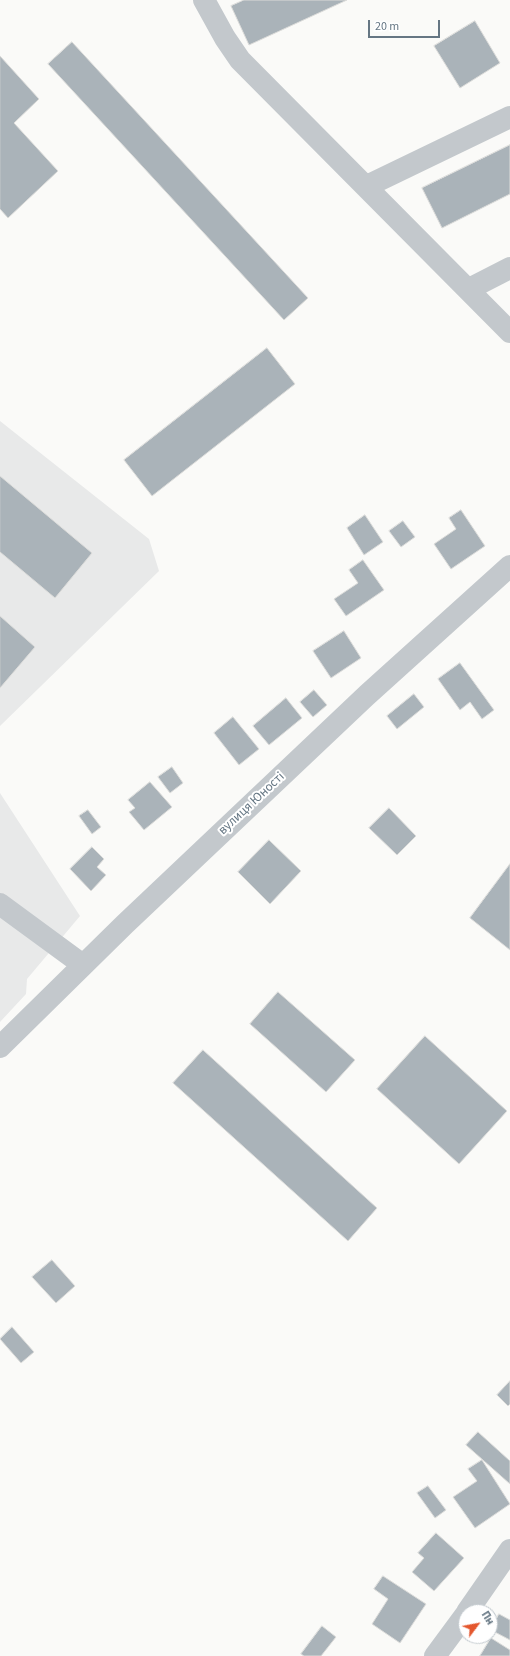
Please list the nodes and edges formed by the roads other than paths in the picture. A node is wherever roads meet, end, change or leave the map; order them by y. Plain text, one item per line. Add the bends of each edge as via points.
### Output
1 (204, 0) edge
2 (510, 117) edge
3 (367, 186) junction
4 (510, 268) edge
5 (469, 289) junction
6 (510, 332) edge
7 (510, 566) edge
8 (0, 904) edge
9 (82, 965) junction
10 (0, 1047) edge
11 (510, 1550) edge
12 (473, 1604) edge
13 (458, 1625) edge
14 (435, 1656) edge

1 - 3 street via 240,60
2 - 3 street
3 - 5 street
4 - 5 street
5 - 6 street
7 - 9 street, вулиця Юності via 366,695
8 - 9 street
9 - 10 street, вулиця Юності
11 - 12 street
13 - 14 street

